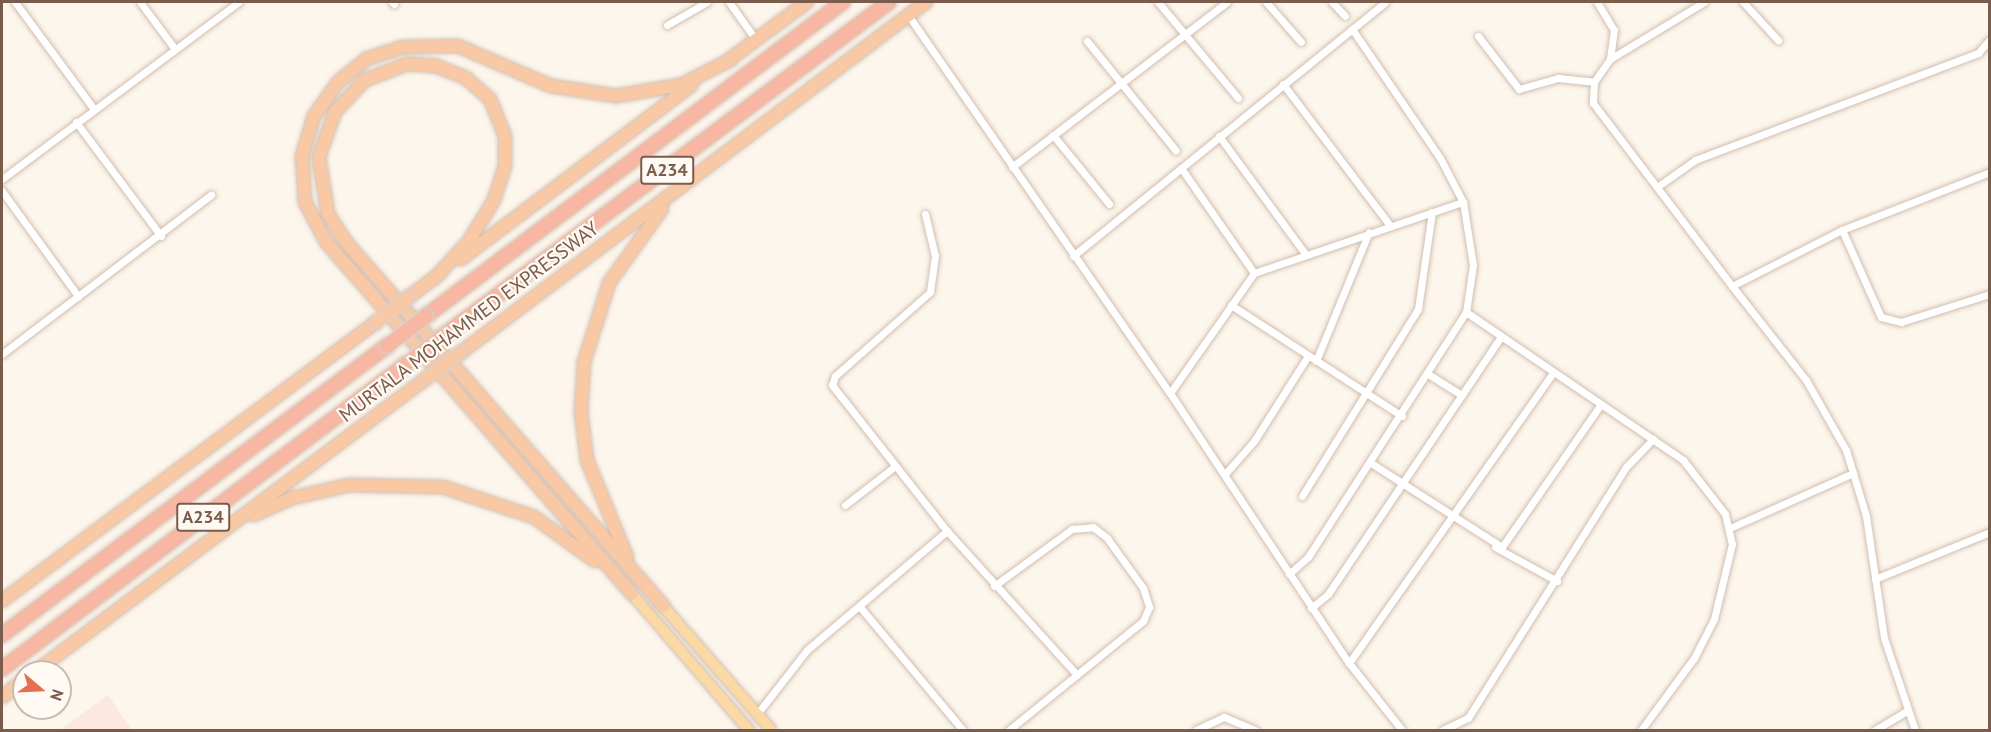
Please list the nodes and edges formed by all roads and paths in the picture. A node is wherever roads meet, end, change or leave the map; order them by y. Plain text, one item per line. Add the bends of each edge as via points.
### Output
1 (15, 2) edge
2 (140, 2) edge
3 (239, 2) edge
4 (707, 2) edge
5 (729, 2) edge
6 (807, 2) edge
7 (843, 2) edge
8 (889, 2) edge
9 (926, 2) edge
10 (1158, 2) edge
11 (1227, 2) edge
12 (1266, 2) edge
13 (1332, 2) edge
14 (1385, 2) edge
15 (1597, 2) edge
16 (1704, 2) edge
17 (1743, 2) edge
18 (908, 15) junction
19 (1345, 16) dead end
20 (667, 25) dead end
21 (1352, 29) junction
22 (1185, 34) junction
23 (1478, 36) dead end
24 (1989, 39) edge
25 (756, 40) junction
26 (1778, 40) dead end
27 (1088, 41) dead end
28 (1301, 42) dead end
29 (175, 49) junction
30 (732, 58) junction
31 (1610, 59) junction
32 (1594, 82) junction
33 (1121, 83) junction
34 (1283, 84) junction
35 (1238, 98) dead end
36 (94, 109) junction
37 (76, 122) junction
38 (1053, 135) junction
39 (1219, 136) junction
40 (1176, 151) dead end
41 (1012, 167) junction
42 (1181, 168) junction
43 (1989, 172) edge
44 (2, 179) edge
45 (690, 181) junction
46 (1657, 187) junction
47 (2, 191) edge
48 (211, 195) dead end
49 (1463, 202) junction
50 (1109, 204) dead end
51 (1432, 212) junction
52 (925, 214) dead end
53 (1389, 224) junction
54 (1842, 230) junction
55 (1369, 231) junction
56 (161, 236) junction
57 (1305, 252) junction
58 (1073, 256) junction
59 (1254, 273) junction
60 (435, 278) junction
61 (1732, 286) junction
62 (1989, 294) edge
63 (78, 296) junction
64 (1231, 305) junction
65 (1466, 312) junction
66 (1501, 337) junction
67 (2, 354) edge
68 (1308, 356) junction
69 (1316, 361) junction
70 (1553, 373) junction
71 (1428, 374) junction
72 (1170, 393) junction
73 (1366, 393) junction
74 (1462, 395) junction
75 (1601, 404) junction
76 (1402, 416) junction
77 (1653, 439) junction
78 (1371, 463) junction
79 (894, 467) junction
80 (1853, 473) junction
81 (1225, 474) junction
82 (1402, 485) junction
83 (1302, 496) dead end
84 (845, 505) dead end
85 (1453, 520) junction
86 (234, 522) junction
87 (1730, 528) junction
88 (947, 531) junction
89 (1989, 532) edge
90 (1495, 547) junction
91 (1289, 574) junction
92 (1875, 579) junction
93 (1557, 581) junction
94 (994, 586) junction
95 (632, 594) junction
96 (2, 601) edge
97 (663, 606) junction
98 (860, 606) junction
99 (1311, 608) junction
100 (2, 635) edge
101 (51, 660) edge
102 (1349, 663) junction
103 (2, 669) edge
104 (1077, 675) junction
105 (1905, 712) junction
106 (757, 714) junction
107 (749, 730) edge
108 (771, 730) edge
109 (963, 730) edge
110 (1009, 730) edge
111 (1196, 730) edge
112 (1256, 730) edge
113 (1402, 730) edge
114 (1443, 730) edge
115 (1641, 730) edge
116 (1875, 730) edge
117 (1915, 730) edge

1 - 36 street
2 - 29 street
3 - 29 street
4 - 20 street
5 - 25 street
6 - 25 highway
7 - 100 highway, MURTALA MOHAMMED EXPRESSWAY / A234, bridge
8 - 103 highway, MURTALA MOHAMMED EXPRESSWAY / A234, bridge
9 - 18 highway, MURTALA MOHAMMED EXPRESSWAY
10 - 22 street
11 - 22 street
12 - 28 street
13 - 19 street
14 - 21 street
15 - 31 street via 1614,30
16 - 31 street
17 - 26 street
18 - 41 street
18 - 45 highway, MURTALA MOHAMMED EXPRESSWAY
21 - 34 street
21 - 49 street via 1440,158
22 - 33 street
22 - 35 street
23 - 32 street via 1519,89 1558,78
24 - 46 street via 1978,53 1695,160
25 - 30 highway
27 - 33 street
29 - 36 street
30 - 60 highway
30 - 95 highway via 681,85 616,96 551,86 458,46 402,47 366,59 338,82 315,116 302,156 305,202 326,242
31 - 32 street
32 - 46 street via 1593,103
33 - 38 street
33 - 40 street
34 - 39 street
34 - 53 street
36 - 37 street
37 - 44 street
37 - 56 street
38 - 41 street
38 - 50 street
39 - 42 street
39 - 57 street
41 - 58 street
42 - 58 street
42 - 59 street
43 - 54 street
45 - 86 highway, MURTALA MOHAMMED EXPRESSWAY, bridge
45 - 97 highway via 640,234 609,283 591,332 582,388 582,435 596,491 621,546
46 - 61 street
47 - 63 street
48 - 56 street
49 - 51 street
49 - 65 street via 1473,248
51 - 53 street
51 - 73 street via 1422,300
52 - 79 street via 935,256 930,292 835,376 832,385
53 - 55 street
54 - 61 street
54 - 62 street via 1881,317 1901,322
55 - 57 street
55 - 69 street
56 - 63 street
57 - 59 street
58 - 72 street
59 - 64 street
60 - 96 highway, bridge
60 - 97 highway via 469,242 494,200 505,166 505,136 490,99 466,78 437,66 407,64 365,80 335,112 319,157 328,214 346,242
61 - 80 street via 1806,380 1846,450
63 - 67 street
64 - 68 street
64 - 72 street
65 - 66 street
65 - 71 street
66 - 70 street
66 - 74 street
68 - 69 street
68 - 81 street via 1254,441
69 - 73 street
70 - 75 street
70 - 85 street
71 - 74 street
71 - 76 street
72 - 81 street
73 - 76 street
73 - 83 street
74 - 82 street
75 - 77 street
75 - 90 street via 1507,544
76 - 78 street
77 - 87 street via 1694,470 1718,500
77 - 93 street via 1626,467
78 - 82 street
78 - 91 street via 1308,557
79 - 84 street
79 - 88 street
80 - 87 street
80 - 92 street via 1866,516
81 - 91 street
82 - 85 street
82 - 99 street via 1328,594
85 - 90 street
85 - 102 street
86 - 95 highway via 292,498 349,485 443,487 534,517
86 - 101 highway, MURTALA MOHAMMED EXPRESSWAY
87 - 115 street via 1728,576 1714,619
88 - 94 street
88 - 98 street
89 - 92 street
90 - 93 street
91 - 99 street
92 - 105 street via 1884,638
93 - 114 street via 1468,718
94 - 104 street
94 - 104 street via 1072,529 1093,527 1107,538 1143,588 1149,607 1143,621
95 - 107 main road
97 - 106 main road
98 - 106 street via 807,650
98 - 109 street
99 - 102 street
102 - 113 street
104 - 110 street
105 - 116 street
105 - 117 street
106 - 108 main road
111 - 112 street via 1224,717

